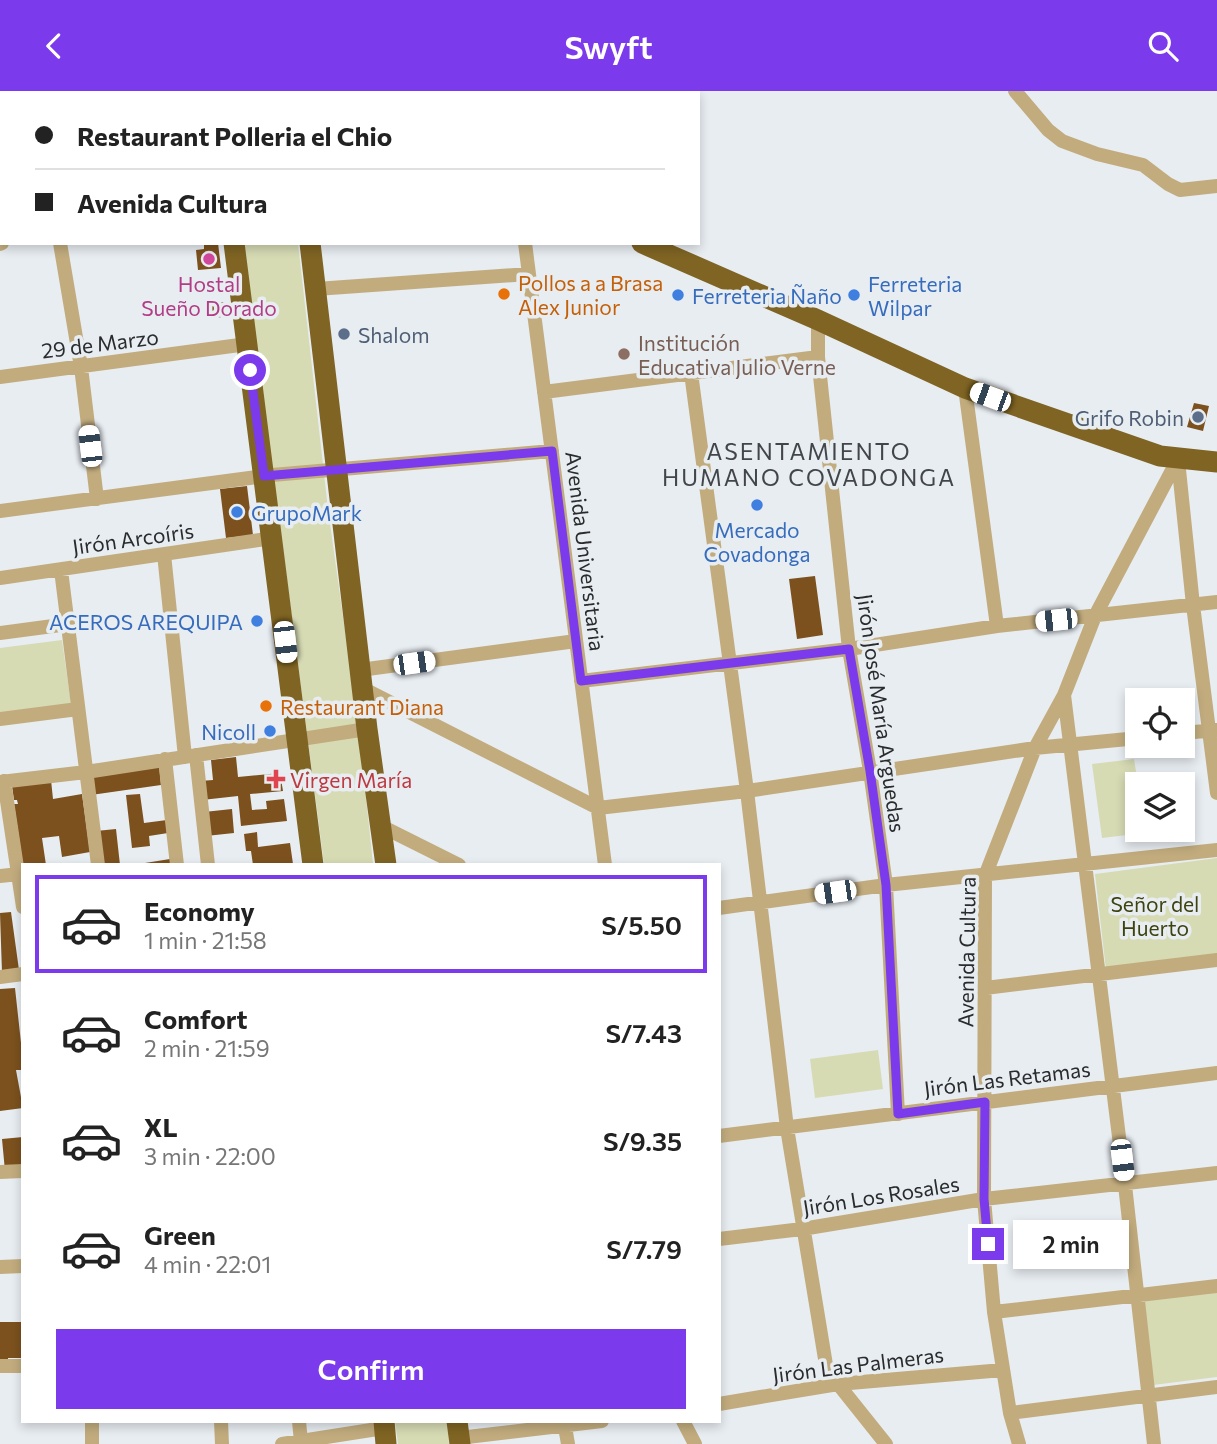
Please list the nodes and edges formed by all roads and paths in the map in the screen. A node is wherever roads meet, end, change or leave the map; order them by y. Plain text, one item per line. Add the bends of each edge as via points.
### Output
1 (1015, 91) edge
2 (1217, 186) edge
3 (60, 245) edge
4 (234, 245) edge
5 (310, 245) edge
6 (525, 245) edge
7 (647, 245) edge
8 (529, 274) junction
9 (316, 289) junction
10 (818, 320) junction
11 (247, 344) junction
12 (818, 357) junction
13 (81, 367) junction
14 (691, 373) junction
15 (0, 377) edge
16 (965, 388) junction
17 (544, 392) junction
18 (552, 451) junction
19 (1178, 459) junction
20 (1217, 462) edge
21 (336, 471) junction
22 (264, 476) junction
23 (97, 499) junction
24 (0, 511) edge
25 (273, 538) junction
26 (164, 554) junction
27 (61, 570) junction
28 (0, 578) edge
29 (1217, 602) edge
30 (1193, 605) junction
31 (1095, 616) junction
32 (68, 624) junction
33 (997, 626) junction
34 (0, 633) edge
35 (576, 641) junction
36 (849, 649) junction
37 (729, 663) junction
38 (361, 679) junction
39 (581, 681) junction
40 (1065, 695) junction
41 (78, 709) junction
42 (0, 719) edge
43 (367, 729) junction
44 (1213, 730) edge
45 (1195, 732) edge
46 (1125, 739) edge
47 (297, 740) junction
48 (1070, 745) junction
49 (1035, 748) junction
50 (191, 756) junction
51 (165, 759) junction
52 (870, 771) junction
53 (86, 772) junction
54 (2, 781) edge
55 (747, 791) junction
56 (1217, 793) edge
57 (597, 808) junction
58 (381, 826) junction
59 (1217, 850) edge
60 (98, 863) edge
61 (177, 863) edge
62 (208, 863) edge
63 (313, 863) edge
64 (386, 863) edge
65 (455, 863) edge
66 (605, 863) edge
67 (1085, 865) junction
68 (19, 874) junction
69 (0, 876) edge
70 (985, 876) junction
71 (886, 885) junction
72 (21, 890) edge
73 (759, 902) junction
74 (721, 908) edge
75 (1217, 960) edge
76 (21, 974) edge
77 (1099, 975) junction
78 (0, 977) edge
79 (985, 988) junction
80 (1217, 1073) edge
81 (1112, 1086) junction
82 (985, 1102) junction
83 (898, 1114) junction
84 (787, 1128) junction
85 (721, 1136) edge
86 (0, 1164) edge
87 (21, 1171) edge
88 (0, 1172) edge
89 (1217, 1173) edge
90 (1125, 1185) junction
91 (984, 1199) junction
92 (802, 1229) junction
93 (721, 1239) edge
94 (21, 1266) edge
95 (0, 1267) edge
96 (1217, 1286) edge
97 (1136, 1296) junction
98 (994, 1312) junction
99 (0, 1366) edge
100 (21, 1366) edge
101 (1003, 1370) junction
102 (838, 1384) junction
103 (1217, 1387) edge
104 (1148, 1395) junction
105 (721, 1404) edge
106 (1010, 1413) junction
107 (92, 1423) edge
108 (221, 1423) edge
109 (299, 1423) edge
110 (684, 1423) edge
111 (565, 1424) edge
112 (385, 1431) edge
113 (459, 1434) edge
114 (301, 1442) junction
115 (92, 1444) edge
116 (222, 1444) edge
117 (282, 1444) edge
118 (568, 1444) edge
119 (695, 1444) edge
120 (886, 1444) edge
121 (1019, 1444) edge
122 (1154, 1444) edge

1 - 2 street via 1062,141 1143,165 1180,190
3 - 13 street
4 - 11 highway
5 - 9 highway
6 - 8 street, Avenida Universitaria
7 - 10 highway
8 - 9 street
8 - 17 street, Avenida Universitaria
9 - 21 highway
10 - 12 street, Jirón José María Arguedas
10 - 16 highway
11 - 13 street, 29 de Marzo
11 - 22 highway
12 - 14 street
12 - 36 street, Jirón José María Arguedas
13 - 15 street, 29 de Marzo
13 - 23 street
14 - 17 street
14 - 37 street
16 - 19 highway
16 - 33 street
17 - 18 street, Avenida Universitaria
18 - 21 street
18 - 35 street, Avenida Universitaria
19 - 20 highway
19 - 30 street
19 - 31 street, Avenida Cultura
21 - 22 street
21 - 38 highway
22 - 23 street
22 - 25 highway
23 - 24 street
25 - 26 street, Jirón Arcoíris
25 - 47 highway
26 - 27 street, Jirón Arcoíris
26 - 50 street
27 - 28 street, Jirón Arcoíris
27 - 32 street
29 - 30 street
30 - 31 street
30 - 44 street
31 - 33 street
31 - 40 street, Avenida Cultura
32 - 34 street
32 - 41 street
33 - 36 street
35 - 38 street
35 - 39 street, Avenida Universitaria
36 - 37 street
36 - 52 street, Jirón José María Arguedas
37 - 39 street
37 - 55 street
38 - 43 highway
38 - 57 street
39 - 57 street, Avenida Universitaria
40 - 48 street
40 - 49 street, Avenida Cultura
41 - 42 street
41 - 53 street
43 - 47 street
43 - 58 highway
44 - 45 street
44 - 56 street
46 - 48 street
47 - 50 street
47 - 63 highway
48 - 49 street
48 - 67 street
49 - 52 street
49 - 70 street, Avenida Cultura
50 - 51 street
50 - 62 street
51 - 53 street
51 - 61 street
52 - 55 street
52 - 71 street, Jirón José María Arguedas
53 - 54 street
53 - 60 street
54 - 68 street
55 - 57 street
55 - 73 street
57 - 66 street, Avenida Universitaria
58 - 64 highway
58 - 65 street
59 - 67 street
67 - 70 street
67 - 77 street
68 - 69 street
68 - 72 street
70 - 71 street
70 - 79 street, Avenida Cultura
71 - 73 street
71 - 83 street, Jirón José María Arguedas
73 - 74 street
73 - 84 street
75 - 77 street
76 - 78 street
77 - 79 street
77 - 81 street
79 - 82 street, Avenida Cultura
80 - 81 street, Jirón Las Retamas
81 - 82 street, Jirón Las Retamas
81 - 90 street
82 - 83 street, Jirón Las Retamas
82 - 91 street, Avenida Cultura
83 - 84 street, Jirón Las Retamas
84 - 85 street, Jirón Las Retamas
84 - 92 street
86 - 88 street
87 - 88 street
89 - 90 street, Jirón Los Rosales
90 - 91 street, Jirón Los Rosales
90 - 97 street
91 - 92 street, Jirón Los Rosales
91 - 98 street, Avenida Cultura
92 - 93 street, Jirón Los Rosales
92 - 102 street via 827,1371
94 - 95 street
96 - 97 street
97 - 98 street
97 - 104 street
98 - 101 street, Avenida Cultura
99 - 100 street
101 - 102 street, Jirón Las Palmeras
101 - 106 street, Avenida Cultura
102 - 105 street, Jirón Las Palmeras
102 - 120 street
103 - 104 street
104 - 106 street
104 - 122 street
106 - 121 street, Avenida Cultura
107 - 115 street
108 - 116 street
109 - 114 street
110 - 119 street
111 - 113 street
111 - 118 street
112 - 114 street
114 - 117 street

